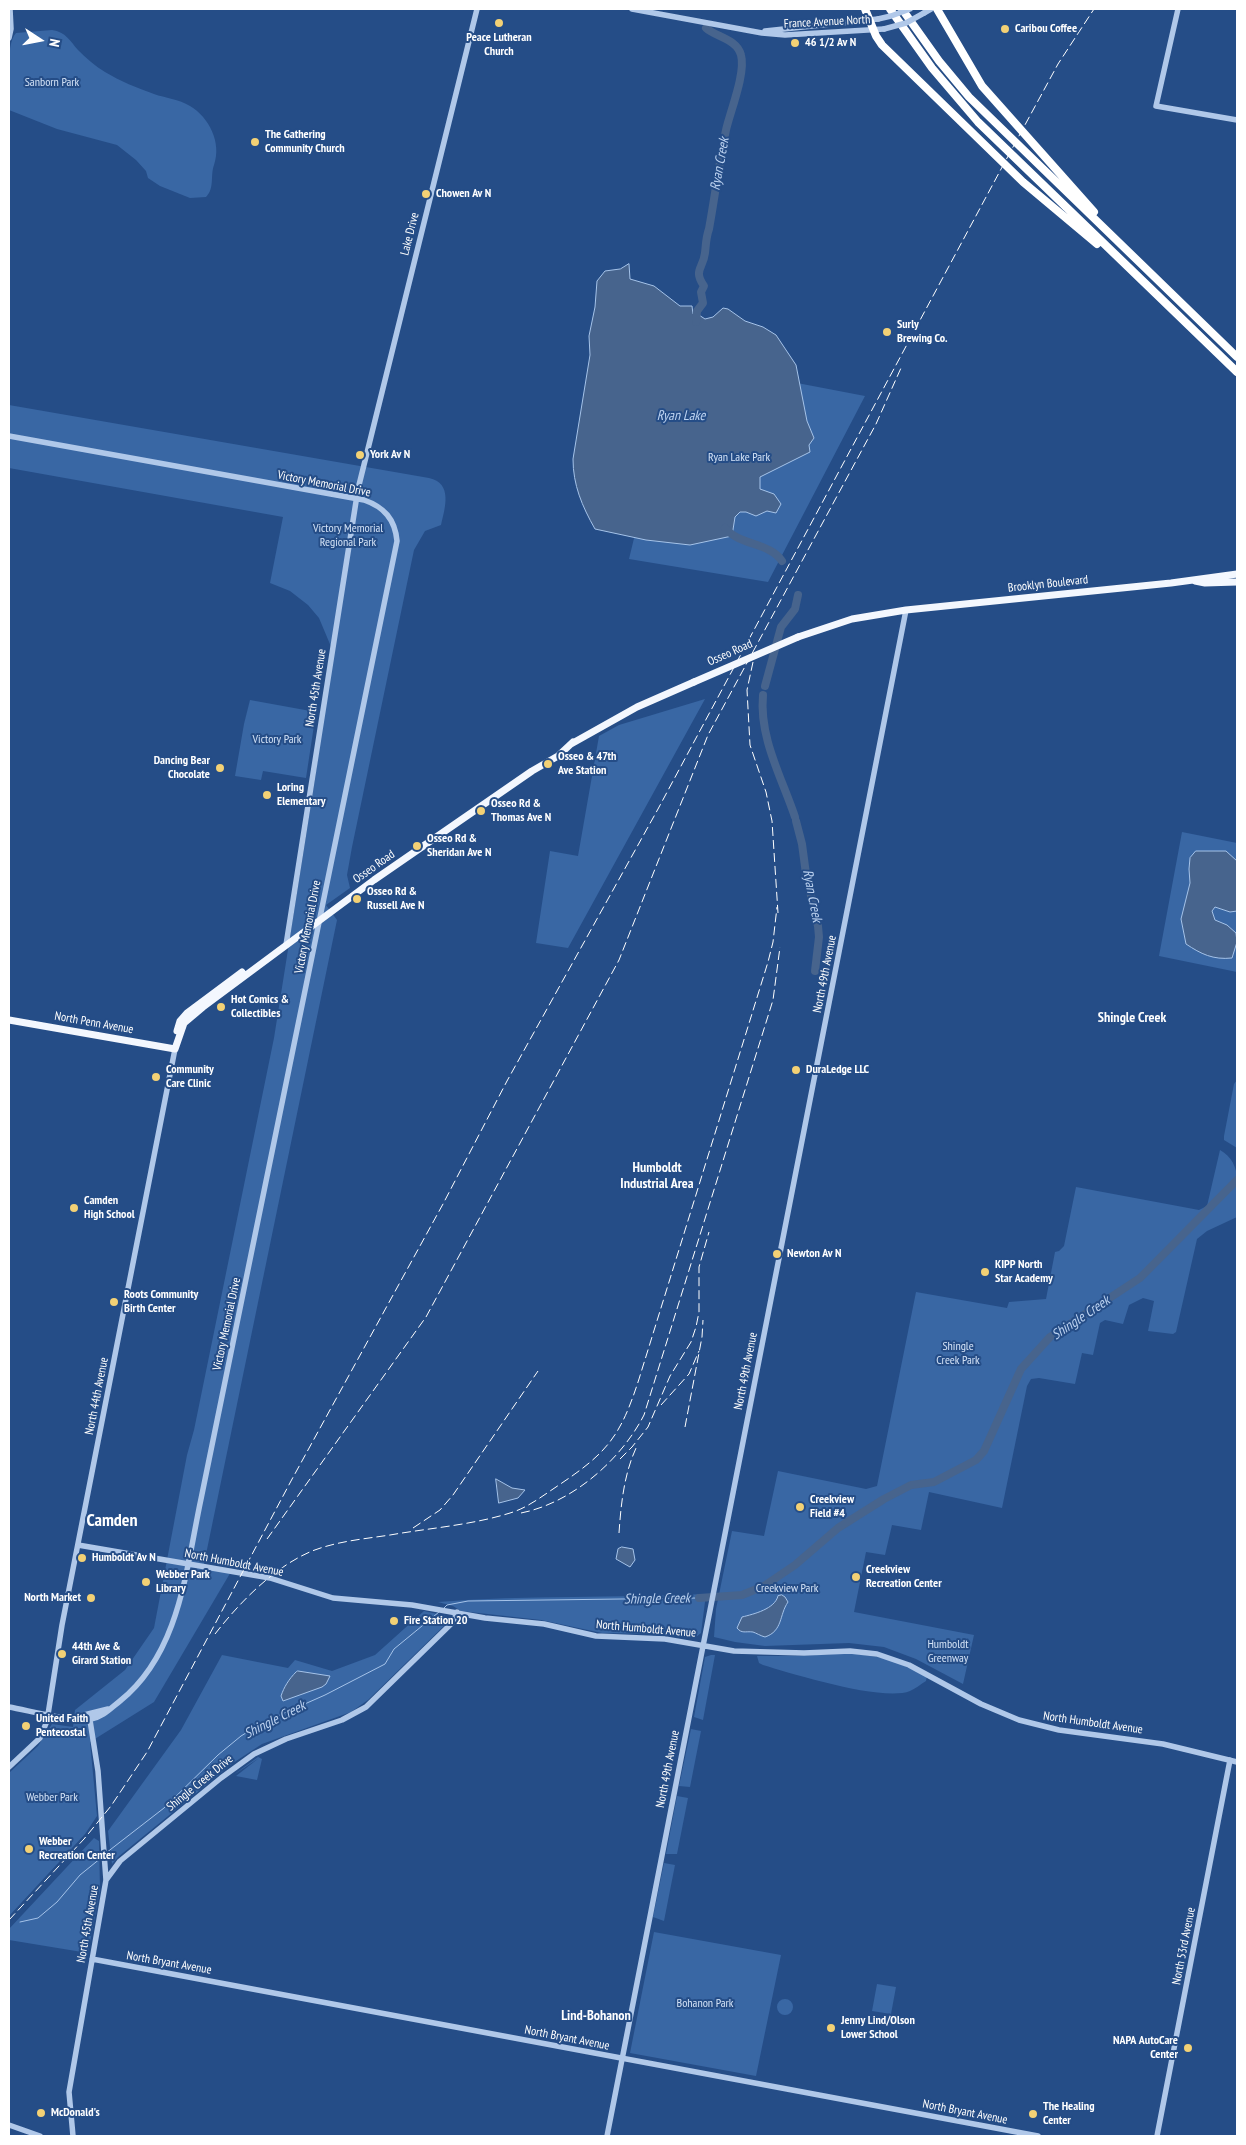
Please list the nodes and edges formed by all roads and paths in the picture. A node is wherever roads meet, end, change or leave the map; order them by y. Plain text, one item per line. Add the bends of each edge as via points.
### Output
1 (10, 9) edge
2 (477, 9) edge
3 (632, 9) edge
4 (865, 9) edge
5 (890, 9) edge
6 (902, 9) edge
7 (910, 9) edge
8 (931, 9) edge
9 (937, 9) edge
10 (1178, 9) edge
11 (868, 20) junction
12 (873, 31) junction
13 (758, 32) junction
14 (9, 38) edge
15 (1237, 120) edge
16 (1102, 226) junction
17 (1136, 275) junction
18 (1237, 357) edge
19 (1237, 372) edge
20 (9, 436) edge
21 (364, 464) joint
22 (357, 499) junction
23 (1237, 574) edge
24 (1192, 581) junction
25 (1237, 582) edge
26 (906, 610) junction
27 (319, 920) junction
28 (287, 942) junction
29 (9, 1020) edge
30 (175, 1049) junction
31 (78, 1545) junction
32 (187, 1564) junction
33 (457, 1612) junction
34 (702, 1645) junction
35 (9, 1707) edge
36 (48, 1714) junction
37 (89, 1717) junction
38 (1230, 1760) junction
39 (1237, 1762) edge
40 (9, 1767) edge
41 (106, 1880) junction
42 (92, 1959) junction
43 (622, 2058) junction
44 (9, 2125) edge
45 (40, 2136) edge
46 (72, 2136) edge
47 (607, 2136) edge
48 (1038, 2136) edge
49 (1157, 2136) edge

1 - 14 street
2 - 21 street, Lake Drive
3 - 13 street, France Avenue North
4 - 11 highway
5 - 17 highway via 932,68 978,122
6 - 16 highway via 969,97
7 - 11 street, France Avenue North, bridge
8 - 12 street, France Avenue North, bridge via 906,23
9 - 16 highway via 982,86 1094,211
10 - 15 street via 1156,106
11 - 12 highway
11 - 13 street, France Avenue North
12 - 13 street, France Avenue North via 800,35
12 - 17 highway via 882,45 1023,182
16 - 18 highway
17 - 19 highway
20 - 22 street, Victory Memorial Drive
21 - 22 street, North 45th Avenue
22 - 27 street, Victory Memorial Drive via 376,505 388,514 395,526 397,541
22 - 28 street, North 45th Avenue
23 - 24 main road, Brooklyn Boulevard
24 - 25 main road, Brooklyn Boulevard
24 - 26 main road, Brooklyn Boulevard
26 - 27 main road, Osseo Road, bridge via 852,619 798,637 630,711 538,764
26 - 34 street, North 49th Avenue
27 - 28 main road, Osseo Road
27 - 32 street, Victory Memorial Drive
28 - 30 main road, Osseo Road via 187,1013 178,1026
29 - 30 main road, North Penn Avenue
30 - 31 street, North 44th Avenue
31 - 32 street, North Humboldt Avenue
31 - 36 street, North 44th Avenue
32 - 33 street, North Humboldt Avenue via 270,1578 334,1599
32 - 37 street, Victory Memorial Drive via 172,1626 160,1654 136,1687 103,1715
33 - 34 street, North Humboldt Avenue via 544,1624 596,1636
33 - 41 street, Shingle Creek Drive via 453,1622 366,1707 244,1760 120,1861
34 - 38 street, North Humboldt Avenue via 734,1651 877,1654 910,1665 981,1704 1019,1720 1059,1730 1162,1744
34 - 43 street, North 49th Avenue
35 - 36 street
36 - 37 street, Victory Memorial Drive
36 - 40 street, North 44th Avenue via 44,1730 34,1745
37 - 41 street, North 45th Avenue via 98,1771
38 - 39 street, North Humboldt Avenue
38 - 49 street, North 53rd Avenue
41 - 42 street, North 45th Avenue
42 - 43 street, North Bryant Avenue
42 - 46 street, North 45th Avenue via 68,2092
43 - 47 street, North 49th Avenue
43 - 48 street, North Bryant Avenue
44 - 45 street

